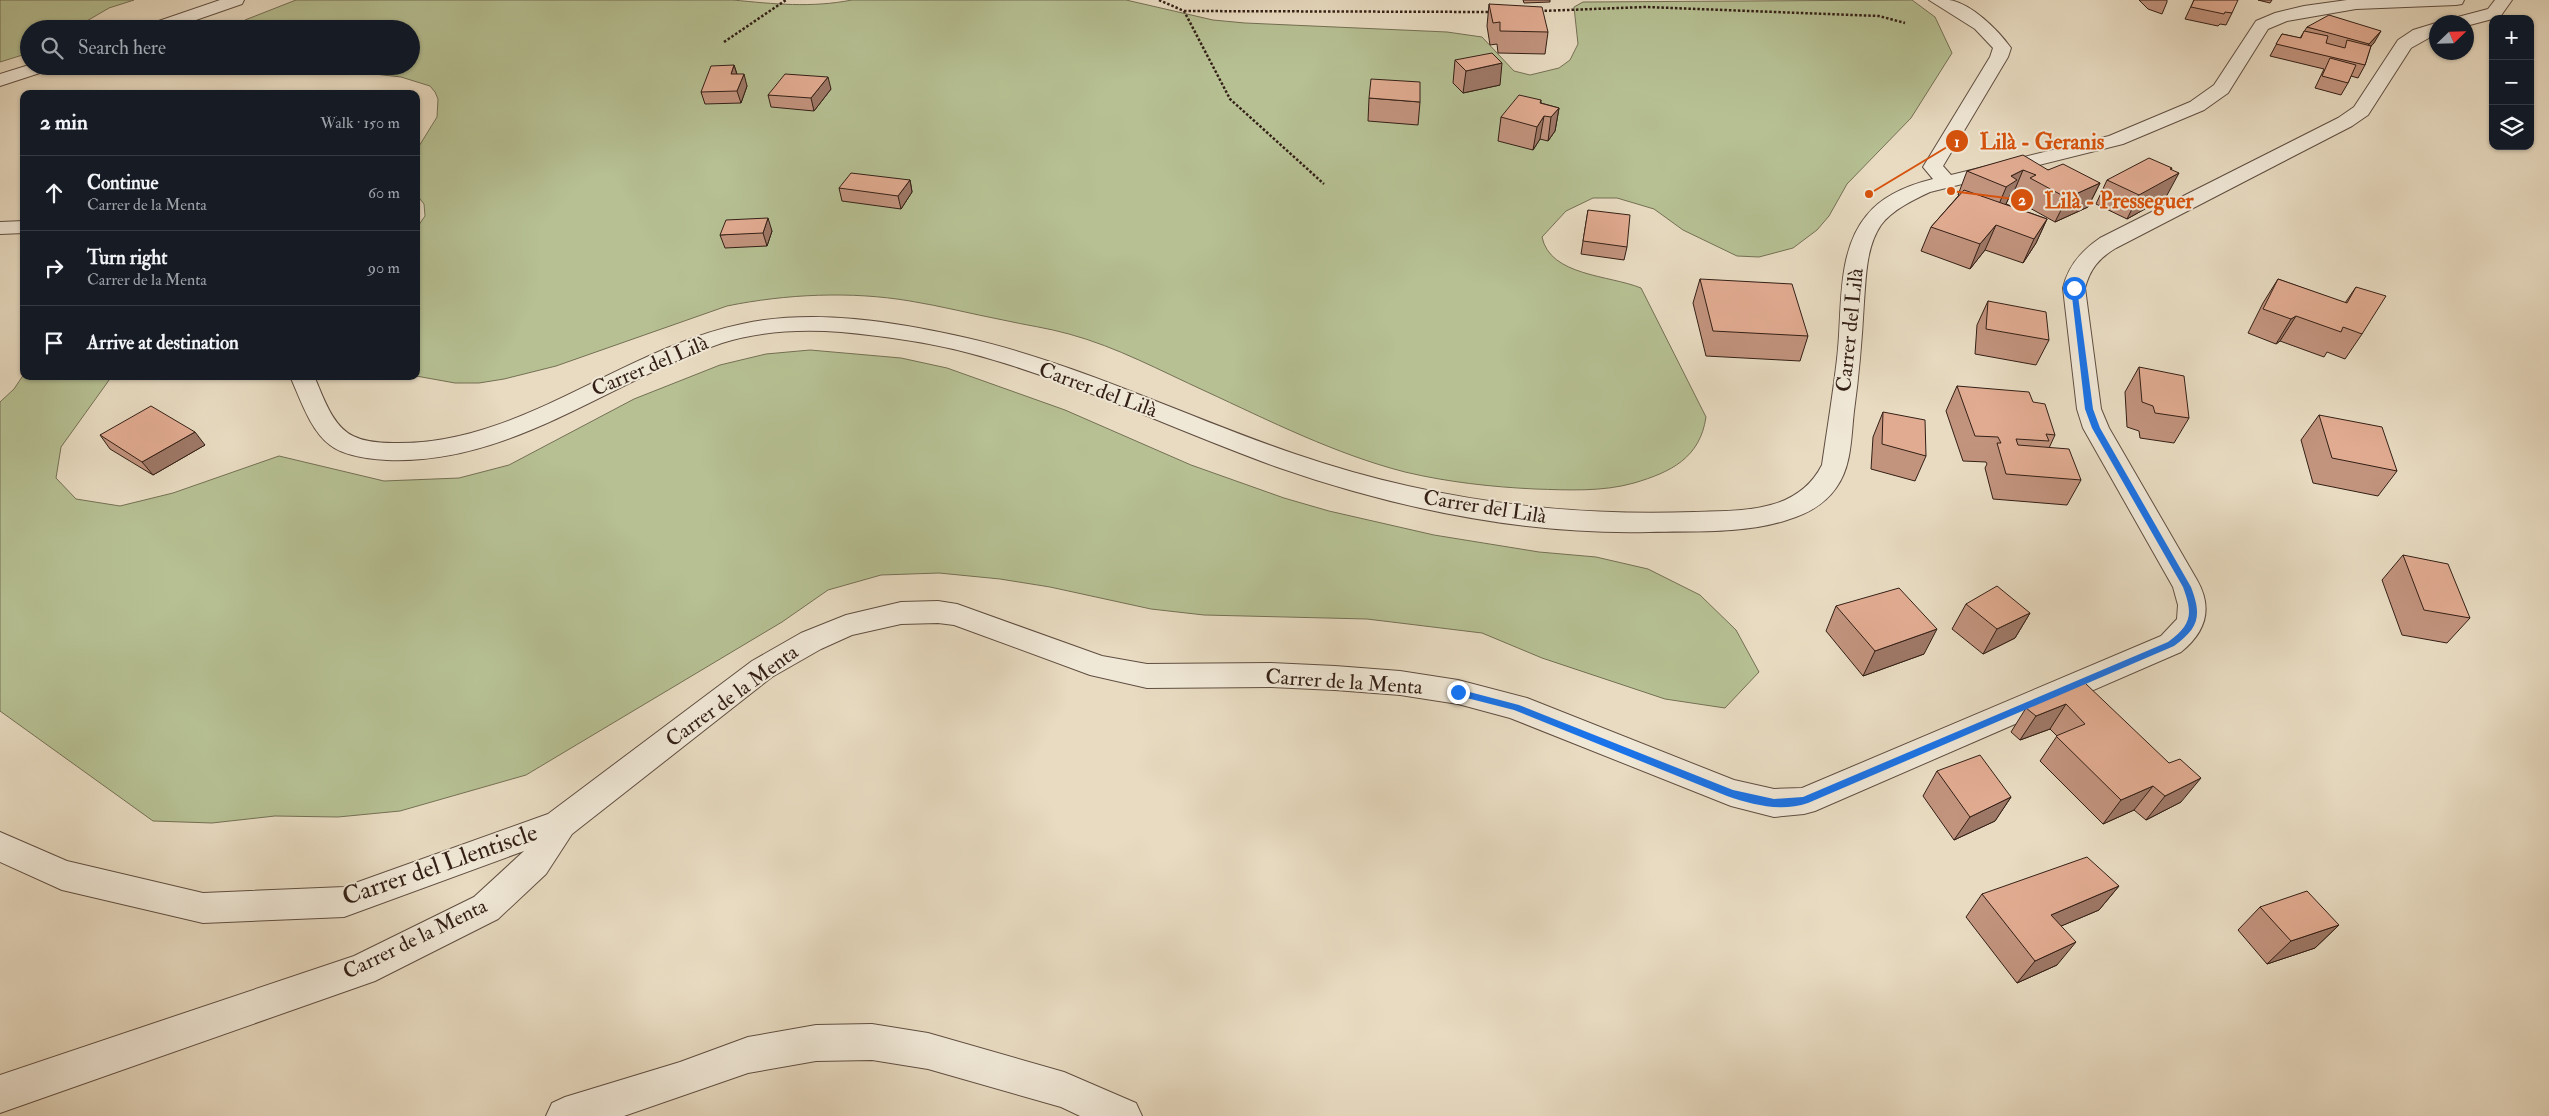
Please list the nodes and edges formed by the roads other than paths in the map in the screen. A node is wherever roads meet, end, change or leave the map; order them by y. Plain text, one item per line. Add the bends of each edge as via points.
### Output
1 (236, 0) edge
2 (1937, 0) edge
3 (2456, 0) edge
4 (2504, 0) edge
5 (2474, 18) edge
6 (179, 20) edge
7 (2429, 30) edge
8 (20, 74) edge
9 (0, 80) edge
10 (1946, 181) junction
11 (20, 227) edge
12 (0, 228) edge
13 (304, 380) edge
14 (560, 824) junction
15 (0, 846) edge
16 (0, 1094) edge
17 (565, 1116) edge
18 (1123, 1116) edge

1 - 6 street
2 - 10 street via 1978,22 2002,48 1933,167
3 - 10 street, Carrer del Lilà via 2317,8 2272,19 2262,25 2221,89 2197,106 2116,140
4 - 5 street via 2494,13
7 - 14 street, Carrer de la Menta via 2404,44 2361,111 2108,243 2093,253 2076,276 2074,288 2089,409 2107,449 2187,587 2193,604 2193,620 2186,633 2171,644 1804,801 1774,803 1752,800 1516,707 1458,692 1335,678 1131,674 1100,667 957,615 919,612 882,616 846,626 786,654
8 - 9 street
10 - 13 street, Carrer del Lilà via 1904,196 1887,206 1867,231 1856,262 1849,358 1832,476 1808,502 1756,519 1625,523 1527,516 1395,492 1288,461 1078,381 965,345 832,323 759,327 686,346 508,430 452,448 418,452 370,449 338,440
11 - 12 street
14 - 15 street, Carrer del Llentiscle via 344,902 203,908 62,875
14 - 16 street, Carrer de la Menta via 534,864 486,908 363,968
17 - 18 street via 748,1055 816,1043 872,1042 928,1051 1064,1090

